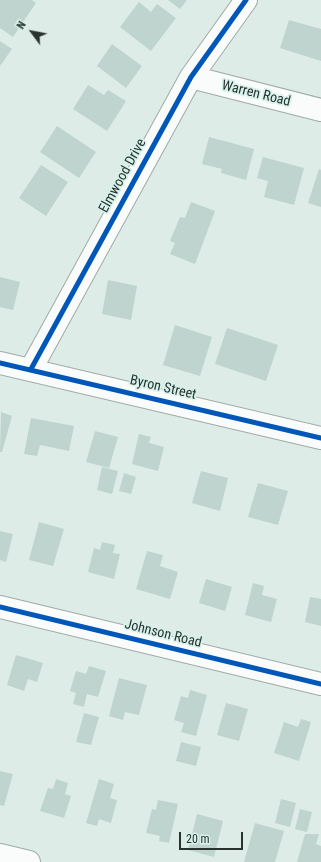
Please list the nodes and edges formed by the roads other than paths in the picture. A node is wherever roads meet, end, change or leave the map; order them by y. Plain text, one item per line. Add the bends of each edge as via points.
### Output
1 (246, 0) edge
2 (191, 77) junction
3 (321, 110) edge
4 (0, 363) edge
5 (31, 369) junction
6 (321, 438) edge
7 (0, 607) edge
8 (321, 684) edge
9 (0, 855) edge
10 (29, 862) edge

1 - 2 street, Elmwood Drive
2 - 3 street, Warren Road
2 - 5 street, Elmwood Drive
4 - 5 street, Byron Street
5 - 6 street, Byron Street
7 - 8 street, Johnson Road
9 - 10 street

